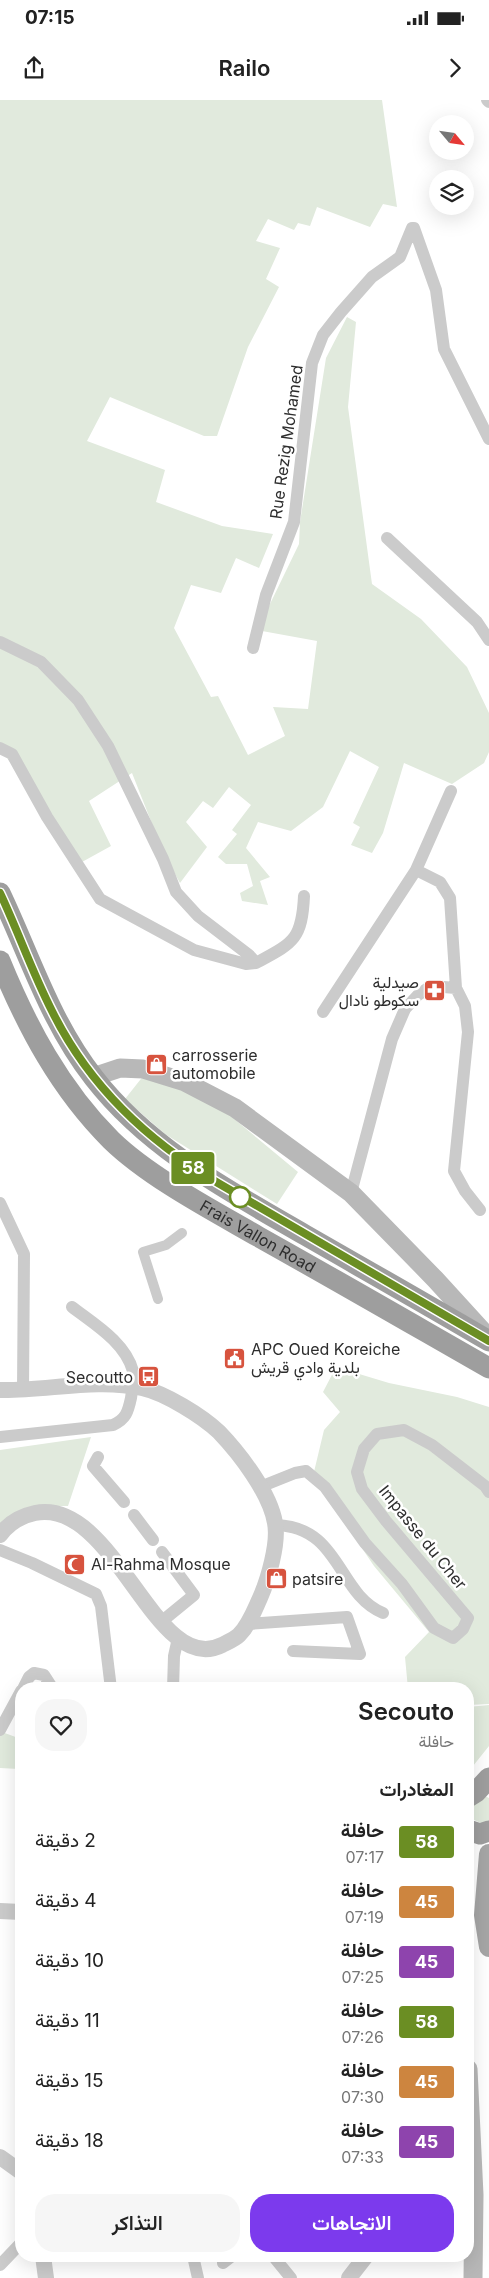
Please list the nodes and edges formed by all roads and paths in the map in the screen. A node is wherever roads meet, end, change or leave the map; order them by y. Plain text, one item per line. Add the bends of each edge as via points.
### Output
1 (489, 439) edge
2 (387, 538) dead end
3 (489, 640) edge
4 (0, 642) edge
5 (253, 648) dead end
6 (0, 748) edge
7 (450, 791) dead end
8 (416, 870) junction
9 (0, 893) edge
10 (304, 896) dead end
11 (0, 961) edge
12 (256, 964) junction
13 (456, 988) junction
14 (322, 1012) dead end
15 (94, 1077) junction
16 (351, 1193) junction
17 (0, 1203) edge
18 (480, 1210) dead end
19 (182, 1233) dead end
20 (158, 1299) dead end
21 (72, 1307) dead end
22 (489, 1340) edge
23 (489, 1368) edge
24 (133, 1386) junction
25 (0, 1390) edge
26 (22, 1391) junction
27 (0, 1436) edge
28 (98, 1457) dead end
29 (260, 1487) junction
30 (489, 1492) edge
31 (124, 1502) dead end
32 (134, 1516) dead end
33 (276, 1525) junction
34 (0, 1535) edge
35 (153, 1540) dead end
36 (0, 1550) edge
37 (162, 1552) dead end
38 (383, 1613) dead end
39 (161, 1622) junction
40 (248, 1624) junction
41 (178, 1638) junction
42 (293, 1651) dead end
43 (26, 1682) edge
44 (48, 1682) edge
45 (110, 1682) edge
46 (173, 1682) edge
47 (15, 1703) edge
48 (0, 1730) edge
49 (489, 1854) edge
50 (1, 1912) edge
51 (15, 1912) edge
52 (489, 1947) edge
53 (0, 2157) edge
54 (15, 2168) edge
55 (15, 2250) edge
56 (44, 2262) edge
57 (194, 2262) edge
58 (278, 2262) edge
59 (361, 2262) edge
60 (472, 2262) edge
61 (0, 2265) edge
62 (46, 2278) edge
63 (198, 2278) edge
64 (291, 2278) edge
65 (349, 2278) edge
66 (473, 2278) edge

1 - 5 street, Rue Rezig Mohamed via 444,348 436,290 412,228 400,257 372,277 340,312 323,335 312,362 294,522 266,594
2 - 3 street via 477,622
4 - 12 street via 41,662 78,700 108,746 163,858 176,892 198,916
6 - 12 street via 12,754 47,817 100,899 194,950
7 - 8 street
8 - 13 street via 440,882 450,898
8 - 14 street
9 - 15 highway, Frais Vallon Road via 52,1011
10 - 12 street via 303,921 294,941
11 - 23 highway, Frais Vallon Road via 61,1083 99,1128 126,1153 203,1204
13 - 16 street via 431,986 405,1009 392,1039
13 - 18 street via 465,1006 468,1032 454,1171
15 - 16 main road via 120,1068 143,1069 185,1082 235,1108
15 - 22 highway, Frais Vallon Road via 141,1129 188,1165
16 - 22 main road via 436,1279
17 - 26 street via 24,1254
19 - 20 street via 166,1245 143,1252
21 - 24 street via 109,1335 124,1352 133,1372
24 - 26 street via 109,1383
24 - 27 street via 128,1414 121,1422
24 - 29 street via 174,1400 217,1431
25 - 26 street
28 - 31 street via 93,1466
29 - 30 street, Impasse du Cher via 295,1473 306,1471 313,1476 325,1487 365,1543 402,1584 434,1628 453,1638 463,1629 468,1618 386,1521 362,1489 357,1472 364,1449 377,1434 404,1430 432,1445
29 - 33 street via 270,1504
32 - 35 street
33 - 38 street via 288,1525 308,1533 343,1569 361,1600
33 - 40 street via 273,1554 263,1590
34 - 39 street via 25,1515 48,1511 62,1514 89,1530
36 - 45 street via 96,1594 101,1606
37 - 39 street via 194,1595
39 - 41 street
40 - 41 street via 238,1636 215,1648 198,1649
40 - 42 street via 346,1617 360,1654
41 - 46 street
43 - 44 street via 34,1673 44,1675
47 - 48 street
49 - 52 main road via 484,1909
50 - 51 street
53 - 54 street
55 - 61 street
56 - 62 street
57 - 63 street
58 - 64 street
59 - 65 street
60 - 66 main road

